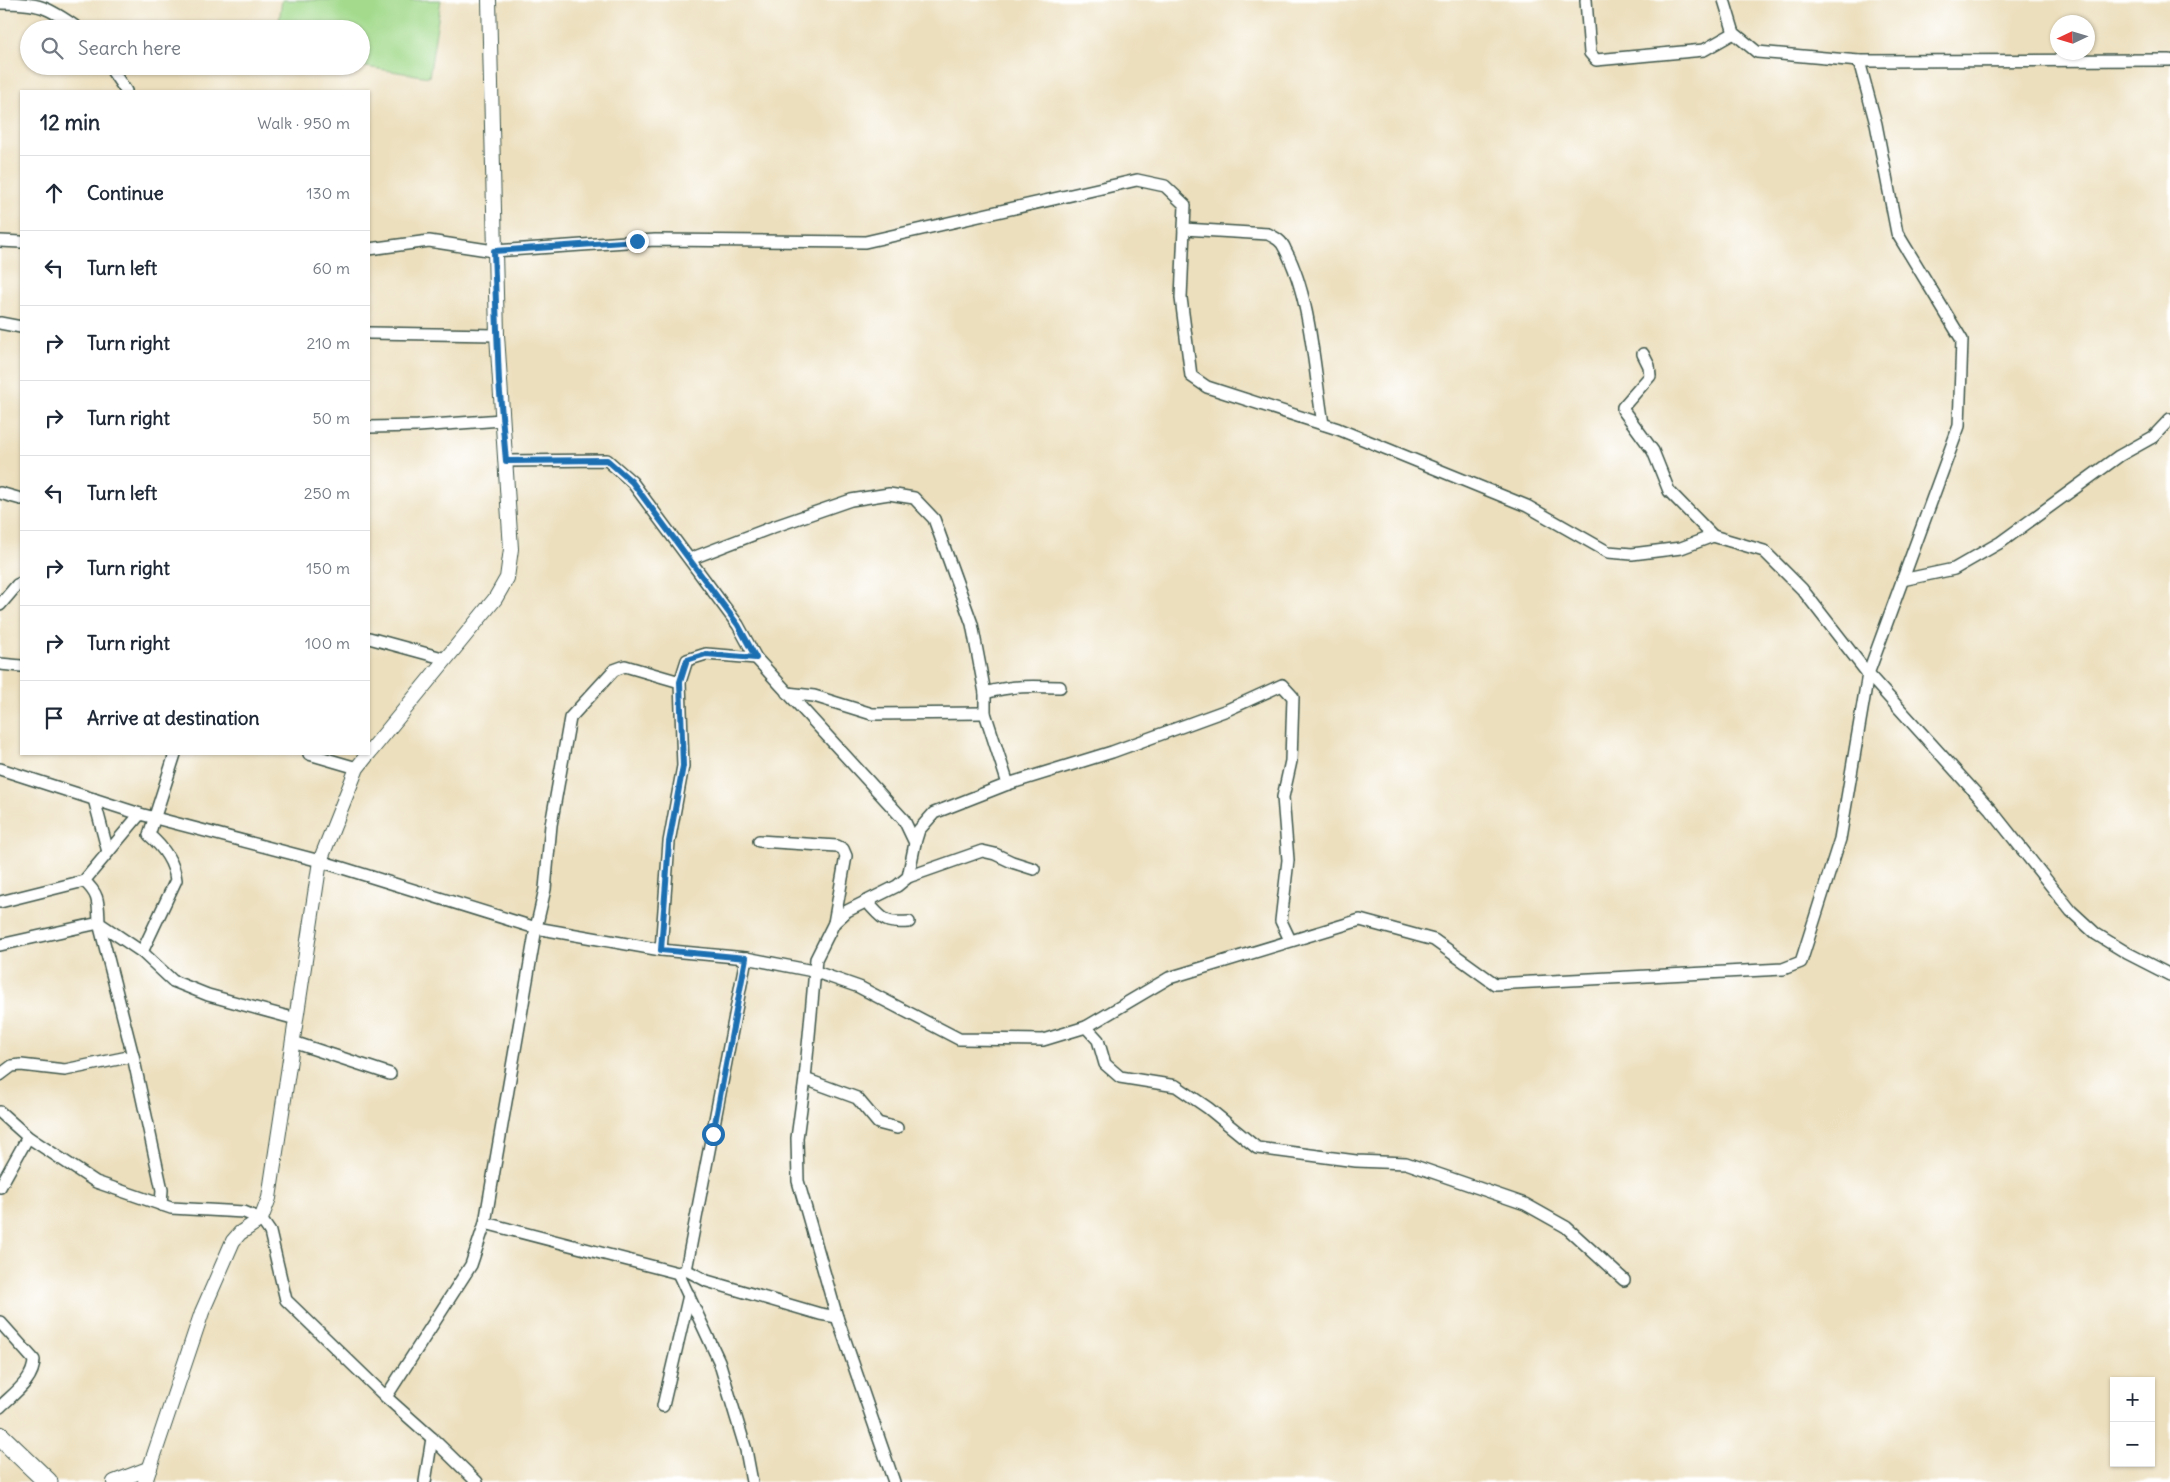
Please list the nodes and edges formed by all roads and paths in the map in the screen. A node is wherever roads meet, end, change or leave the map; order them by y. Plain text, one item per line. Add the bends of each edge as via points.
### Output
1 (489, 0) edge
2 (1586, 0) edge
3 (1724, 0) edge
4 (0, 3) edge
5 (65, 20) edge
6 (1734, 33) junction
7 (2170, 60) edge
8 (1859, 61) junction
9 (115, 75) edge
10 (125, 90) edge
11 (1184, 228) junction
12 (0, 241) edge
13 (20, 242) edge
14 (370, 249) edge
15 (494, 251) junction
16 (0, 323) edge
17 (20, 327) edge
18 (370, 334) edge
19 (497, 335) junction
20 (1643, 354) dead end
21 (2170, 419) edge
22 (502, 420) junction
23 (1323, 424) junction
24 (370, 426) edge
25 (506, 461) junction
26 (0, 493) edge
27 (20, 499) edge
28 (1713, 536) junction
29 (690, 559) junction
30 (1902, 580) junction
31 (20, 584) edge
32 (0, 605) edge
33 (370, 638) edge
34 (756, 658) junction
35 (446, 659) junction
36 (0, 664) edge
37 (20, 666) edge
38 (1868, 674) junction
39 (680, 682) junction
40 (1060, 687) dead end
41 (787, 693) junction
42 (985, 693) junction
43 (985, 713) junction
44 (370, 751) edge
45 (175, 755) edge
46 (312, 755) edge
47 (366, 755) edge
48 (356, 768) junction
49 (0, 770) edge
50 (1008, 784) junction
51 (94, 799) junction
52 (140, 814) junction
53 (154, 817) junction
54 (759, 841) dead end
55 (915, 843) junction
56 (108, 852) junction
57 (320, 861) junction
58 (1034, 870) dead end
59 (908, 877) junction
60 (84, 881) junction
61 (866, 901) junction
62 (0, 902) edge
63 (909, 922) dead end
64 (99, 923) junction
65 (834, 923) junction
66 (536, 928) junction
67 (1290, 940) junction
68 (0, 945) edge
69 (661, 950) junction
70 (142, 952) junction
71 (746, 958) junction
72 (813, 971) junction
73 (2170, 975) edge
74 (296, 1020) junction
75 (1086, 1027) junction
76 (293, 1042) junction
77 (134, 1056) junction
78 (0, 1074) edge
79 (390, 1074) dead end
80 (805, 1079) junction
81 (0, 1112) edge
82 (897, 1128) dead end
83 (28, 1137) junction
84 (0, 1187) edge
85 (161, 1205) junction
86 (261, 1219) junction
87 (485, 1223) junction
88 (682, 1271) junction
89 (1624, 1280) dead end
90 (689, 1295) junction
91 (837, 1317) junction
92 (0, 1322) edge
93 (386, 1397) junction
94 (664, 1406) dead end
95 (0, 1407) edge
96 (0, 1436) edge
97 (432, 1438) junction
98 (150, 1468) junction
99 (48, 1482) edge
100 (114, 1482) edge
101 (145, 1482) edge
102 (425, 1482) edge
103 (477, 1482) edge
104 (752, 1482) edge
105 (894, 1482) edge

1 - 15 street
2 - 6 street via 1590,53 1596,60 1704,50
3 - 6 street
4 - 5 street via 45,7
6 - 8 street via 1757,52
7 - 8 street
8 - 30 street via 1876,124 1897,233 1962,340 1959,426
9 - 10 street
11 - 15 street via 1184,205 1165,186 1137,180 865,242 655,240
11 - 23 street via 1268,234 1285,247 1306,315
11 - 23 street via 1181,298 1191,376 1207,387
12 - 13 street
14 - 15 street via 429,241
15 - 19 street
16 - 17 street
18 - 19 street
19 - 22 street
20 - 28 street via 1650,376 1623,410 1653,451 1669,491
21 - 30 street via 2154,437 2119,456 2001,542 1954,569
22 - 24 street
22 - 25 street
23 - 28 street via 1527,506 1608,552 1632,554 1681,548
25 - 29 street via 607,460 632,482
25 - 35 street via 511,549 507,578 495,600
26 - 27 street
28 - 38 street via 1764,550 1802,589
29 - 34 street via 738,625
29 - 42 street via 851,500 889,494 914,498 934,519 972,624
30 - 38 street
31 - 32 street
33 - 35 street
34 - 39 street via 706,654 687,660
34 - 41 street
35 - 44 street
36 - 37 street
38 - 67 street via 1840,838 1801,962 1783,969 1495,984 1434,940 1360,920
38 - 73 street via 1991,810 2071,911 2096,934
39 - 66 street via 625,666 614,670 570,718 551,825 545,889
39 - 69 street via 683,766 669,842
40 - 42 street via 1004,687
41 - 43 street via 814,696 872,714
41 - 55 street via 904,820
42 - 43 street
43 - 50 street
45 - 53 street
46 - 48 street
47 - 48 street
48 - 57 street
49 - 51 street
50 - 55 street via 934,813 920,830
50 - 67 street via 1112,752 1227,710 1282,685 1293,697 1291,761 1283,797 1288,860 1280,921
51 - 52 street
51 - 56 street
52 - 53 street
52 - 56 street
53 - 57 street
53 - 70 street via 150,835 169,858 176,880
54 - 65 street via 843,849 846,856
55 - 59 street
56 - 60 street
57 - 66 street
57 - 74 street
58 - 59 street via 982,851
59 - 61 street
60 - 62 street
60 - 64 street via 94,889 98,898
61 - 63 street via 884,921
61 - 65 street via 847,910
64 - 68 street
64 - 70 street
64 - 77 street
65 - 72 street
66 - 69 street
66 - 87 street
67 - 75 street via 1169,978
69 - 71 street
70 - 74 street via 173,981 208,995
71 - 72 street
71 - 88 street
72 - 75 street via 859,987 959,1039 1043,1040
72 - 80 street
74 - 76 street
75 - 89 street via 1098,1040 1106,1064 1120,1077 1176,1086 1257,1148 1356,1161 1406,1163 1526,1204 1566,1227
76 - 79 street
76 - 86 street via 269,1198
77 - 78 street via 66,1070 12,1066
77 - 85 street via 162,1190
80 - 82 street via 857,1098 878,1124
80 - 91 street via 797,1138 798,1181
81 - 83 street
83 - 84 street
83 - 85 street via 96,1182
85 - 86 street via 244,1212
86 - 93 street via 270,1232 286,1300
86 - 98 street via 234,1241 202,1312
87 - 88 street
87 - 93 street via 471,1265
88 - 90 street
88 - 91 street
90 - 94 street
90 - 104 street via 720,1361
91 - 105 street
92 - 95 street via 34,1360 34,1369
93 - 97 street
96 - 99 highway
97 - 102 street
97 - 103 street
98 - 100 street
98 - 101 street

